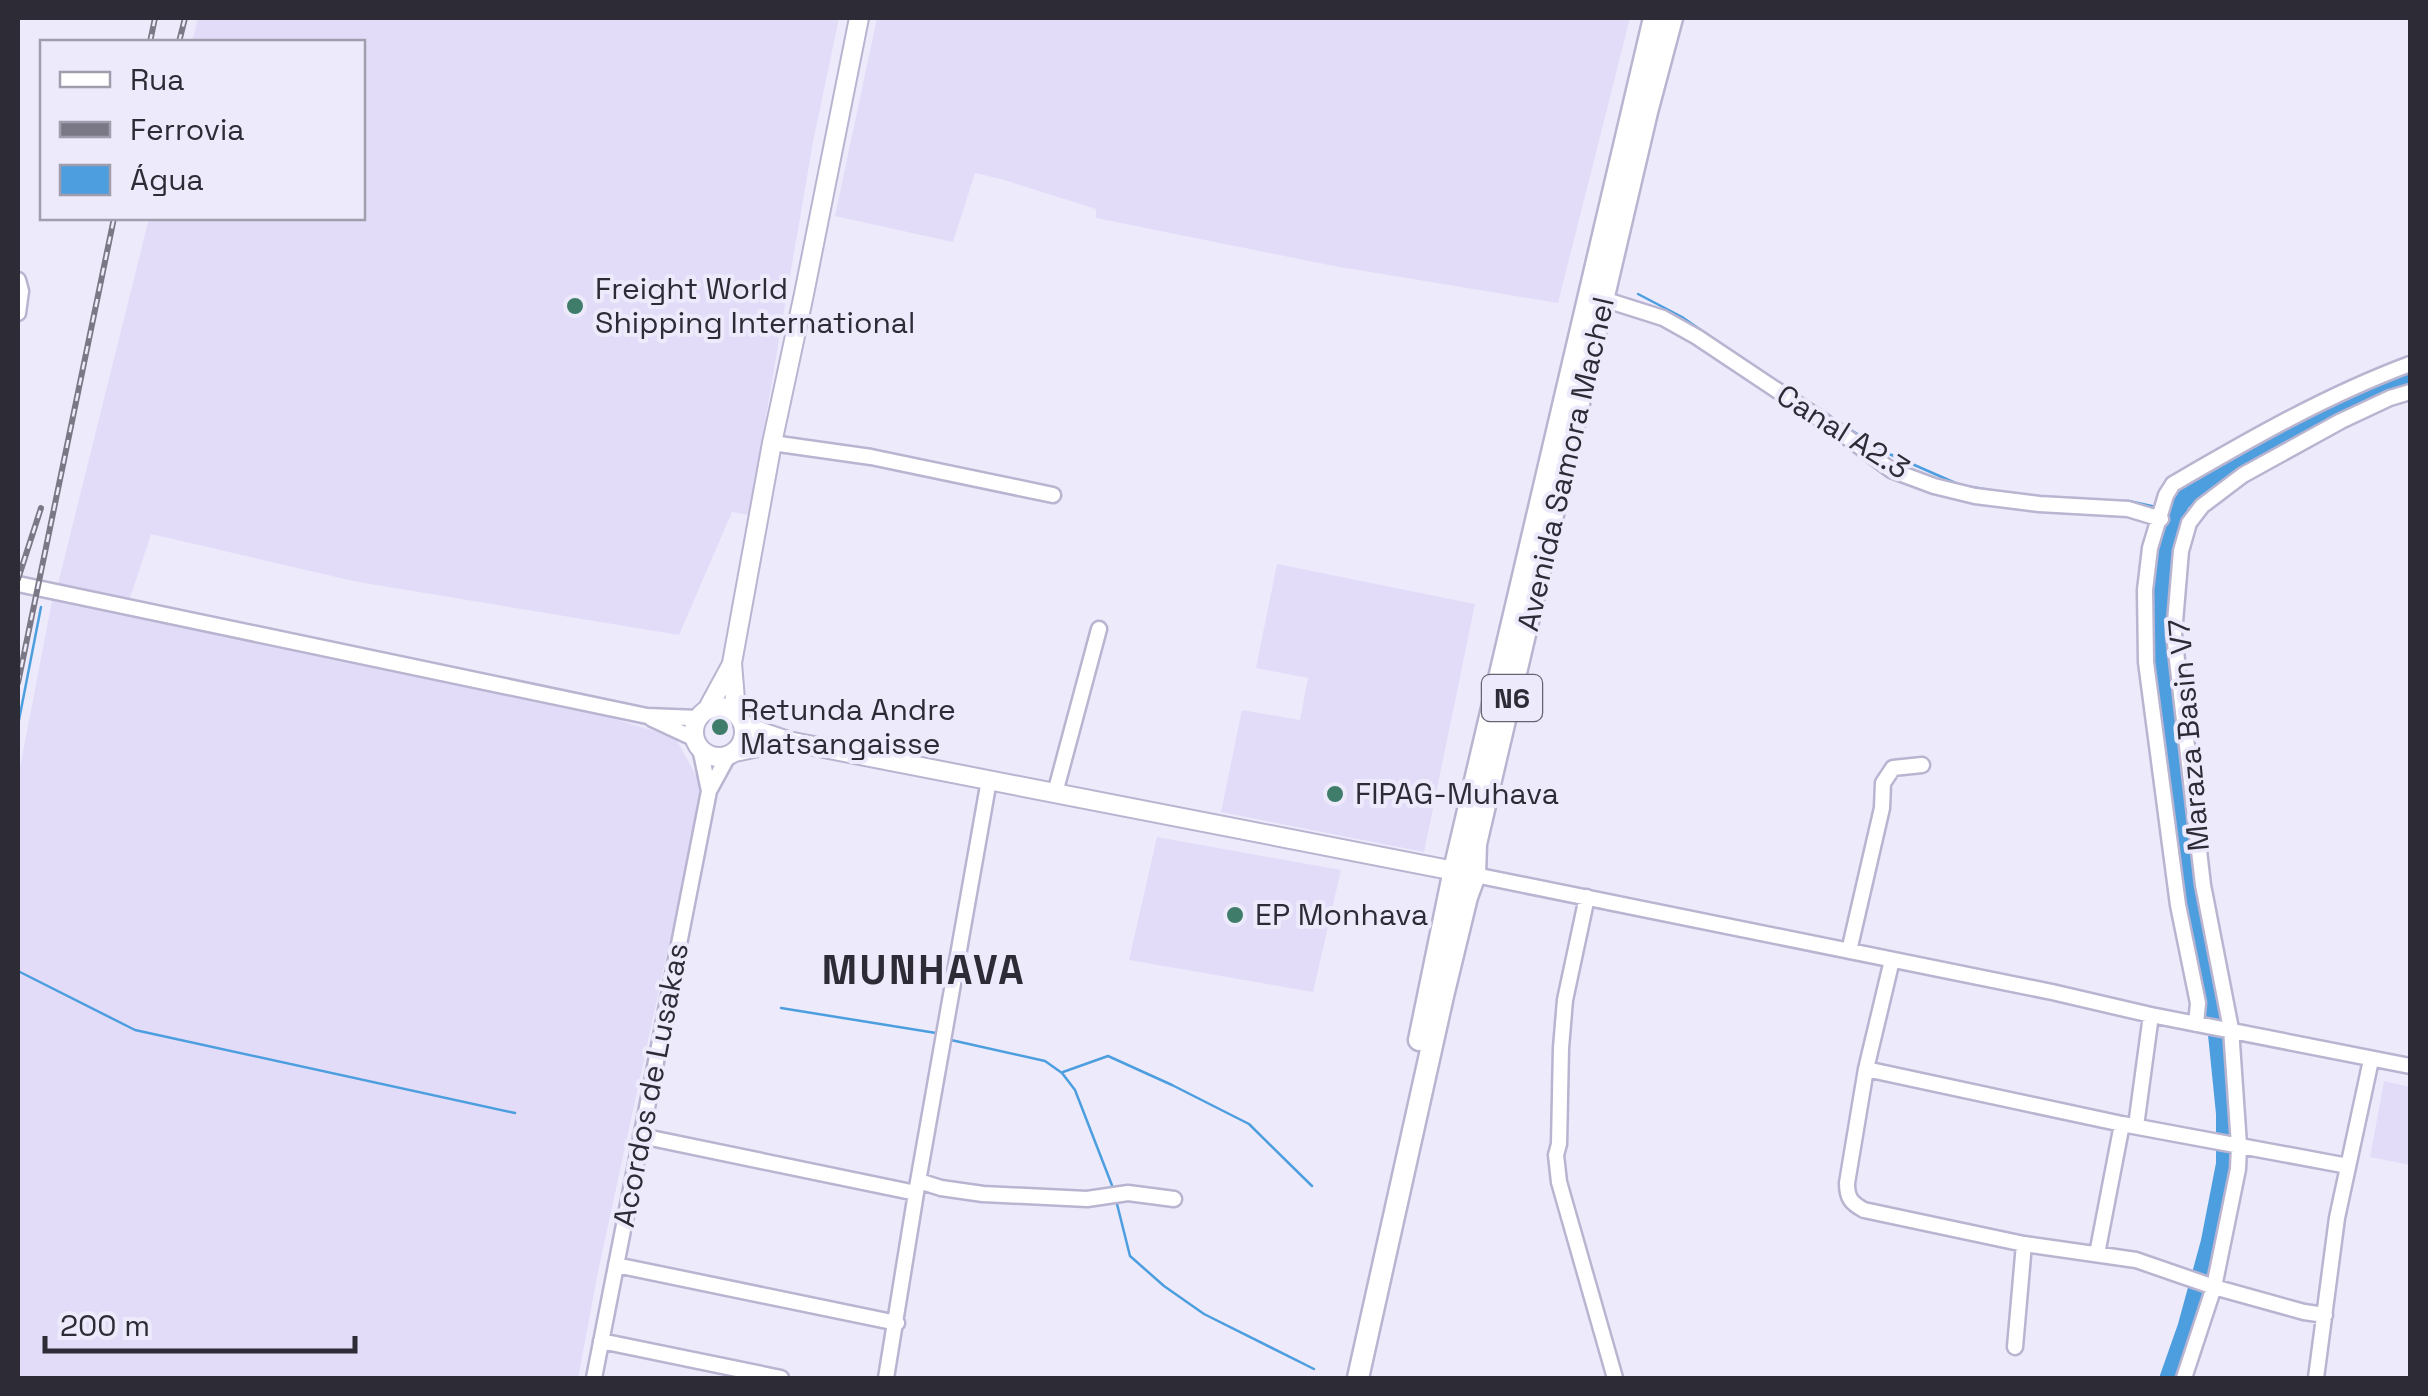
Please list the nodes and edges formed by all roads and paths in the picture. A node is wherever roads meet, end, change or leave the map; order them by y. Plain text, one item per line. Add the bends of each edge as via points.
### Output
1 (859, 18) edge
2 (1654, 18) edge
3 (1672, 18) edge
4 (18, 280) edge
5 (1603, 299) junction
6 (18, 313) edge
7 (2410, 364) edge
8 (2410, 392) edge
9 (772, 443) junction
10 (1053, 495) dead end
11 (2160, 519) junction
12 (18, 584) edge
13 (1099, 630) dead end
14 (732, 663) junction
15 (702, 714) junction
16 (647, 716) junction
17 (740, 719) junction
18 (788, 741) junction
19 (697, 744) junction
20 (731, 754) junction
21 (1922, 765) dead end
22 (988, 780) junction
23 (709, 792) junction
24 (1055, 794) junction
25 (1464, 872) junction
26 (1587, 897) junction
27 (1849, 951) junction
28 (1892, 960) junction
29 (2151, 1015) junction
30 (2196, 1024) junction
31 (2230, 1029) junction
32 (2371, 1060) junction
33 (2410, 1066) edge
34 (1866, 1070) junction
35 (2129, 1125) junction
36 (640, 1136) junction
37 (2239, 1145) junction
38 (2348, 1166) junction
39 (917, 1187) junction
40 (1174, 1199) dead end
41 (2024, 1244) junction
42 (2098, 1254) junction
43 (616, 1265) junction
44 (2214, 1288) junction
45 (2324, 1315) junction
46 (897, 1323) junction
47 (602, 1342) junction
48 (2015, 1347) dead end
49 (594, 1378) edge
50 (781, 1378) edge
51 (886, 1378) edge
52 (1345, 1378) edge
53 (1358, 1378) edge
54 (1615, 1378) edge
55 (2184, 1378) edge
56 (2316, 1378) edge

1 - 9 main road
2 - 25 highway, Avenida Samora Machel / N6
3 - 5 highway, Avenida Samora Machel / N6
4 - 6 street
5 - 11 street, Canal A2.3 via 1663,318 1696,337 1891,470 1975,496 2128,509
5 - 25 highway, Avenida Samora Machel / N6 via 1476,844
7 - 11 street via 2272,426 2172,484
8 - 31 street, Maraza Basin V7 via 2244,475 2202,506 2181,551 2174,634 2203,885
9 - 10 street
9 - 14 main road
11 - 30 street via 2145,590 2146,662
12 - 16 street
13 - 24 street
14 - 15 main road
14 - 17 main road
15 - 16 street
15 - 17 main road via 722,706
15 - 19 main road via 694,728
16 - 19 street
17 - 18 main road
17 - 20 main road via 742,743
18 - 20 main road
18 - 22 main road
19 - 20 main road via 713,756
19 - 23 street
20 - 23 street
21 - 27 street via 1893,768 1883,783
22 - 24 main road
22 - 39 street
23 - 36 street, Acordos de Lusakas
24 - 25 main road
25 - 26 street
25 - 52 highway, Avenida Samora Machel / N6
25 - 53 highway, Avenida Samora Machel / N6 via 1467,897
26 - 27 street
26 - 54 street via 1565,1000 1556,1155
27 - 28 street
28 - 29 street
28 - 34 street
29 - 30 street
29 - 35 street
30 - 31 street
31 - 32 street
31 - 37 street, Maraza Basin V7
32 - 33 street
32 - 38 street
34 - 35 street
34 - 41 street via 1846,1184 1853,1204
35 - 37 street
35 - 42 street
36 - 39 street
36 - 43 street, Acordos de Lusakas
37 - 38 street
37 - 44 street, Maraza Basin V7
38 - 45 street
39 - 40 street via 1087,1200 1128,1192
39 - 46 street
41 - 42 street
41 - 48 street
42 - 44 street
43 - 46 street
43 - 47 street, Acordos de Lusakas
44 - 45 street
44 - 55 street, Maraza Basin V7
45 - 56 street
46 - 51 street
47 - 49 street, Acordos de Lusakas
47 - 50 street

